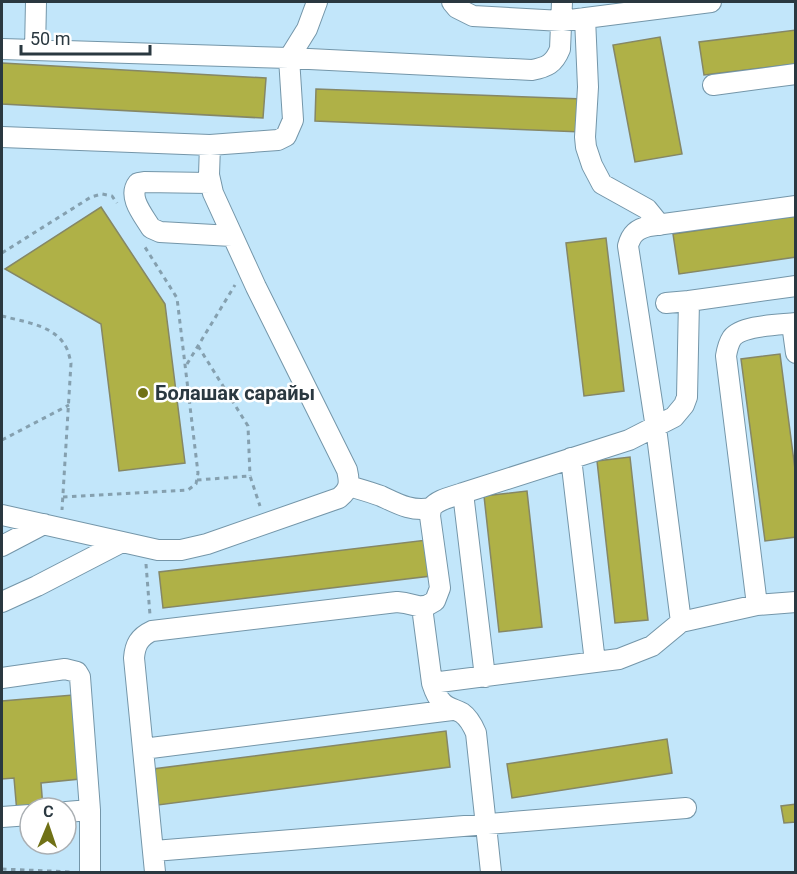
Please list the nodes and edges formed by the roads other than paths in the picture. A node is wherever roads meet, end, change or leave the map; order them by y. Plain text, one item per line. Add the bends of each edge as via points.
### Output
1 (36, 2) edge
2 (317, 2) edge
3 (452, 2) edge
4 (711, 2) edge
5 (508, 10) edge
6 (562, 11) edge
7 (585, 18) junction
8 (2, 50) edge
9 (34, 50) junction
10 (289, 57) junction
11 (795, 74) edge
12 (712, 86) dead end
13 (2, 137) edge
14 (210, 145) junction
15 (210, 183) junction
16 (795, 206) edge
17 (660, 225) junction
18 (232, 236) junction
19 (795, 286) edge
20 (689, 301) junction
21 (666, 303) dead end
22 (794, 323) edge
23 (795, 353) edge
24 (656, 428) junction
25 (571, 458) junction
26 (348, 486) junction
27 (463, 493) junction
28 (431, 508) junction
29 (2, 515) edge
30 (53, 526) junction
31 (122, 542) junction
32 (2, 546) edge
33 (2, 602) edge
34 (795, 602) edge
35 (757, 605) junction
36 (422, 607) junction
37 (681, 622) junction
38 (595, 662) junction
39 (485, 677) junction
40 (2, 678) edge
41 (432, 683) junction
42 (452, 710) junction
43 (143, 749) junction
44 (686, 808) dead end
45 (90, 810) junction
46 (78, 811) edge
47 (18, 816) edge
48 (2, 817) edge
49 (487, 823) junction
50 (154, 851) junction
51 (90, 873) edge
52 (155, 873) edge
53 (491, 873) edge

1 - 9 lane
2 - 10 lane via 307,29
3 - 5 lane via 473,16
4 - 7 lane
5 - 6 lane
6 - 7 lane
6 - 10 lane via 557,56 552,63 532,70
7 - 17 lane via 585,137 592,165 602,184 647,209
8 - 9 lane
9 - 10 lane
10 - 14 lane via 293,120 286,136 278,140
11 - 12 lane
13 - 14 lane
14 - 15 lane
15 - 18 lane
15 - 18 lane via 138,183 133,196 151,228 160,232
16 - 17 lane
17 - 24 lane via 634,232 628,246
18 - 26 lane via 347,470
19 - 20 lane
20 - 21 lane
20 - 24 lane via 687,397 674,417
22 - 23 lane
22 - 35 lane via 745,329 727,347
24 - 25 lane
24 - 37 lane
25 - 27 lane
25 - 38 lane
26 - 28 lane via 399,506
26 - 31 lane via 339,498 194,548 158,550
27 - 28 lane
27 - 39 lane
28 - 36 lane via 440,588 435,601
29 - 30 lane
30 - 31 lane
30 - 32 lane
31 - 33 lane
34 - 35 lane
35 - 37 lane
36 - 41 lane
36 - 43 lane via 397,602 144,635 134,658
37 - 38 lane via 652,646 620,659
38 - 39 lane
39 - 41 lane
40 - 45 lane via 65,669 77,672
41 - 42 lane via 442,703
42 - 43 lane
42 - 49 lane via 464,714 476,733
43 - 50 lane
44 - 49 lane
45 - 46 lane
45 - 51 lane
47 - 48 lane
49 - 50 lane
49 - 53 lane
50 - 52 lane

